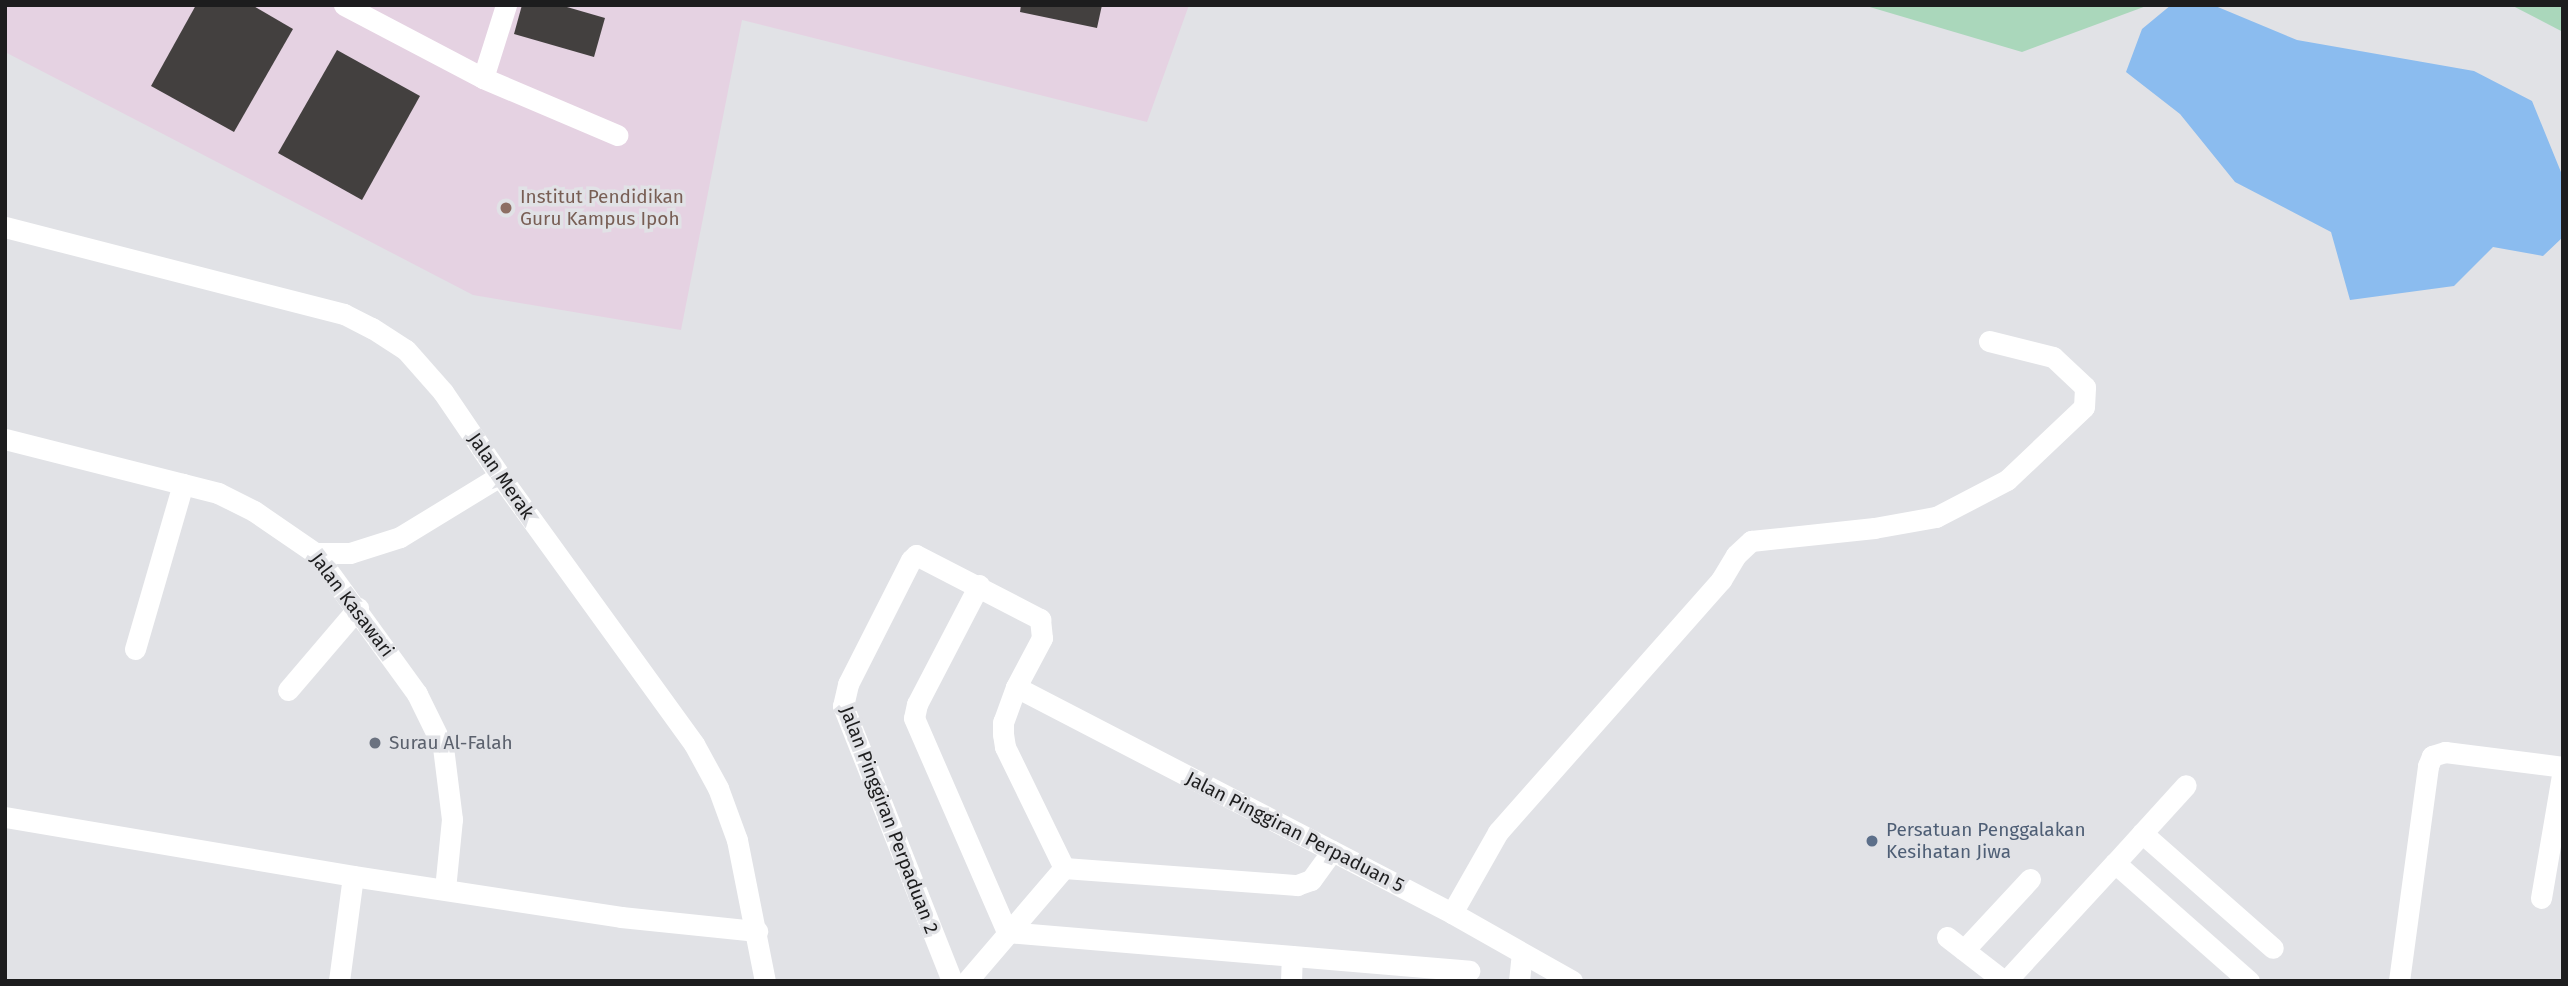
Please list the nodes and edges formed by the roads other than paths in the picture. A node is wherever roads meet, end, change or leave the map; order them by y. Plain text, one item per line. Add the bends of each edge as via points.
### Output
1 (344, 5) edge
2 (506, 5) edge
3 (483, 78) junction
4 (617, 135) dead end
5 (5, 228) edge
6 (1989, 341) dead end
7 (5, 439) edge
8 (499, 476) junction
9 (183, 484) junction
10 (315, 553) junction
11 (979, 585) junction
12 (358, 608) junction
13 (135, 649) dead end
14 (1016, 687) junction
15 (288, 690) dead end
16 (2563, 768) edge
17 (2186, 785) dead end
18 (5, 817) edge
19 (2142, 833) junction
20 (1332, 851) junction
21 (2115, 863) junction
22 (1064, 868) junction
23 (353, 876) junction
24 (2030, 879) dead end
25 (444, 889) junction
26 (2541, 898) dead end
27 (1452, 913) junction
28 (757, 931) junction
29 (1007, 932) junction
30 (1947, 937) dead end
31 (2273, 948) dead end
32 (1964, 950) junction
33 (1522, 954) junction
34 (1292, 956) junction
35 (1469, 971) dead end
36 (339, 981) edge
37 (765, 981) edge
38 (951, 981) edge
39 (967, 981) edge
40 (1290, 981) edge
41 (1519, 981) edge
42 (1572, 981) edge
43 (2005, 981) edge
44 (2249, 981) edge
45 (2399, 981) edge

1 - 3 street
2 - 3 street
3 - 4 street
5 - 8 street, Jalan Merak via 344,314 372,328 406,351 443,393
6 - 27 street via 2053,357 2085,387 2084,407 2007,480 1936,517 1751,541 1498,832
7 - 9 street, Jalan Kasawari
8 - 10 street via 400,537 350,553
8 - 28 street, Jalan Merak via 694,744 718,788 737,840
9 - 10 street, Jalan Kasawari via 254,511
9 - 13 street
10 - 12 street, Jalan Kasawari
11 - 14 street, Jalan Pinggiran Perpaduan 2 via 1040,618 1044,628
11 - 29 street via 914,718
11 - 38 street, Jalan Pinggiran Perpaduan 2 via 920,554 914,556 842,706
12 - 15 street
12 - 25 street, Jalan Kasawari via 417,694 443,747 452,819
14 - 20 street, Jalan Pinggiran Perpaduan 5
14 - 22 street, Jalan Pinggiran Perpaduan 2 via 1003,722 1006,747
16 - 26 street
16 - 45 street via 2445,752 2432,756
17 - 19 street
18 - 23 street
19 - 21 street
19 - 31 street
20 - 22 street via 1311,880 1297,885
20 - 27 street, Jalan Pinggiran Perpaduan 5
21 - 43 street
21 - 44 street
22 - 29 street
23 - 25 street
23 - 36 street
24 - 32 street
25 - 28 street
27 - 33 street, Jalan Pinggiran Perpaduan 5
28 - 37 street, Jalan Merak
29 - 34 street
29 - 39 street
30 - 32 street
32 - 43 street
33 - 41 street
33 - 42 street, Jalan Pinggiran Perpaduan 5
34 - 35 street
34 - 40 street

